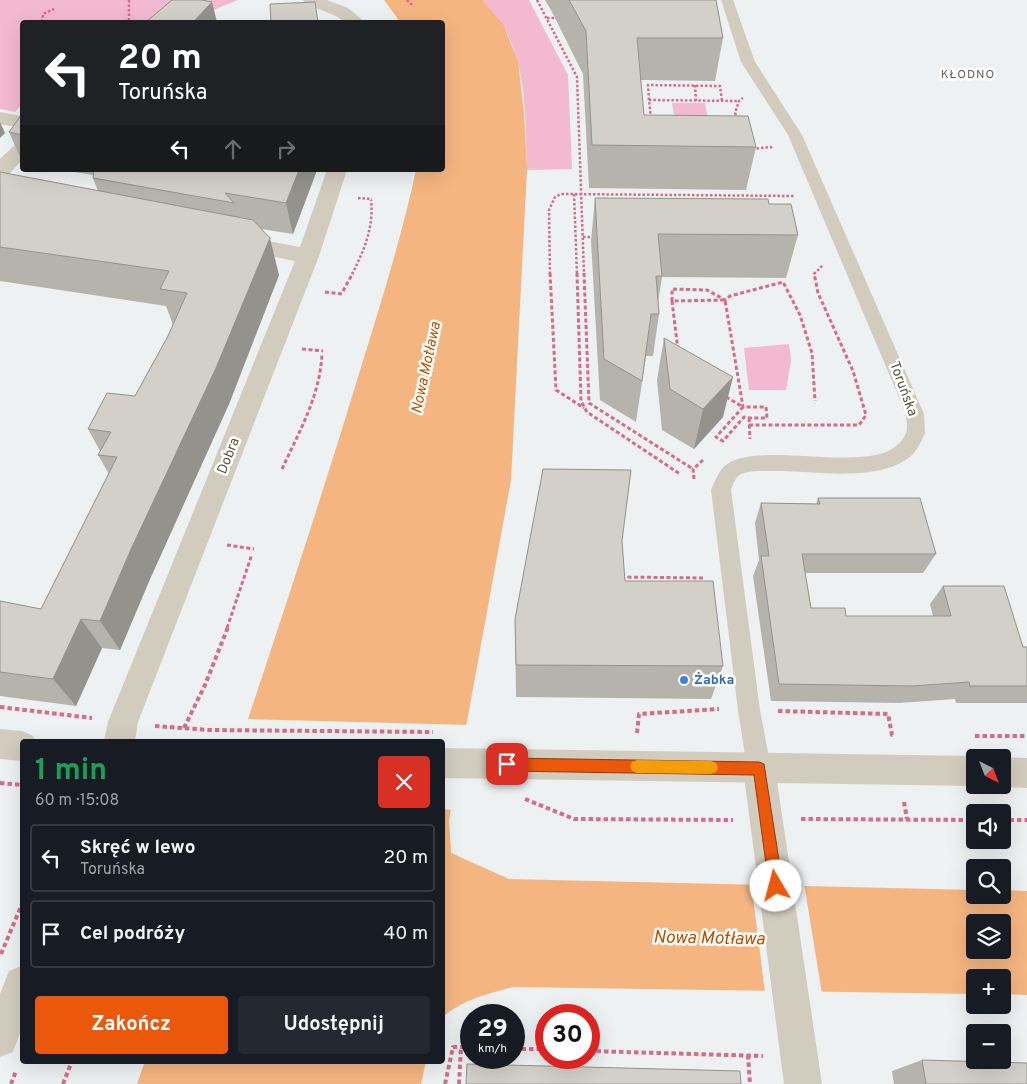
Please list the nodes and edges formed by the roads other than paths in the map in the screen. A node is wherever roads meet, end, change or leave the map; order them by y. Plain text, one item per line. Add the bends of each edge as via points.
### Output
1 (312, 0) edge
2 (727, 0) edge
3 (353, 20) edge
4 (0, 118) edge
5 (20, 122) edge
6 (20, 151) edge
7 (0, 171) edge
8 (336, 172) edge
9 (212, 238) edge
10 (308, 256) junction
11 (119, 739) edge
12 (0, 744) edge
13 (20, 746) edge
14 (445, 764) edge
15 (759, 768) junction
16 (966, 772) edge
17 (1011, 772) edge
18 (1027, 772) edge
19 (20, 989) edge
20 (0, 1039) edge
21 (803, 1084) edge

1 - 3 street
2 - 15 lane, Toruńska via 748,62 799,144 908,396 915,414 916,433 905,451 878,464 753,463 737,467 726,476 721,490
4 - 5 street
6 - 7 street
8 - 10 street, Dobra
9 - 10 street
10 - 11 street, Dobra via 123,722
12 - 13 street
14 - 15 street
15 - 16 street
15 - 21 street
17 - 18 street
19 - 20 street

